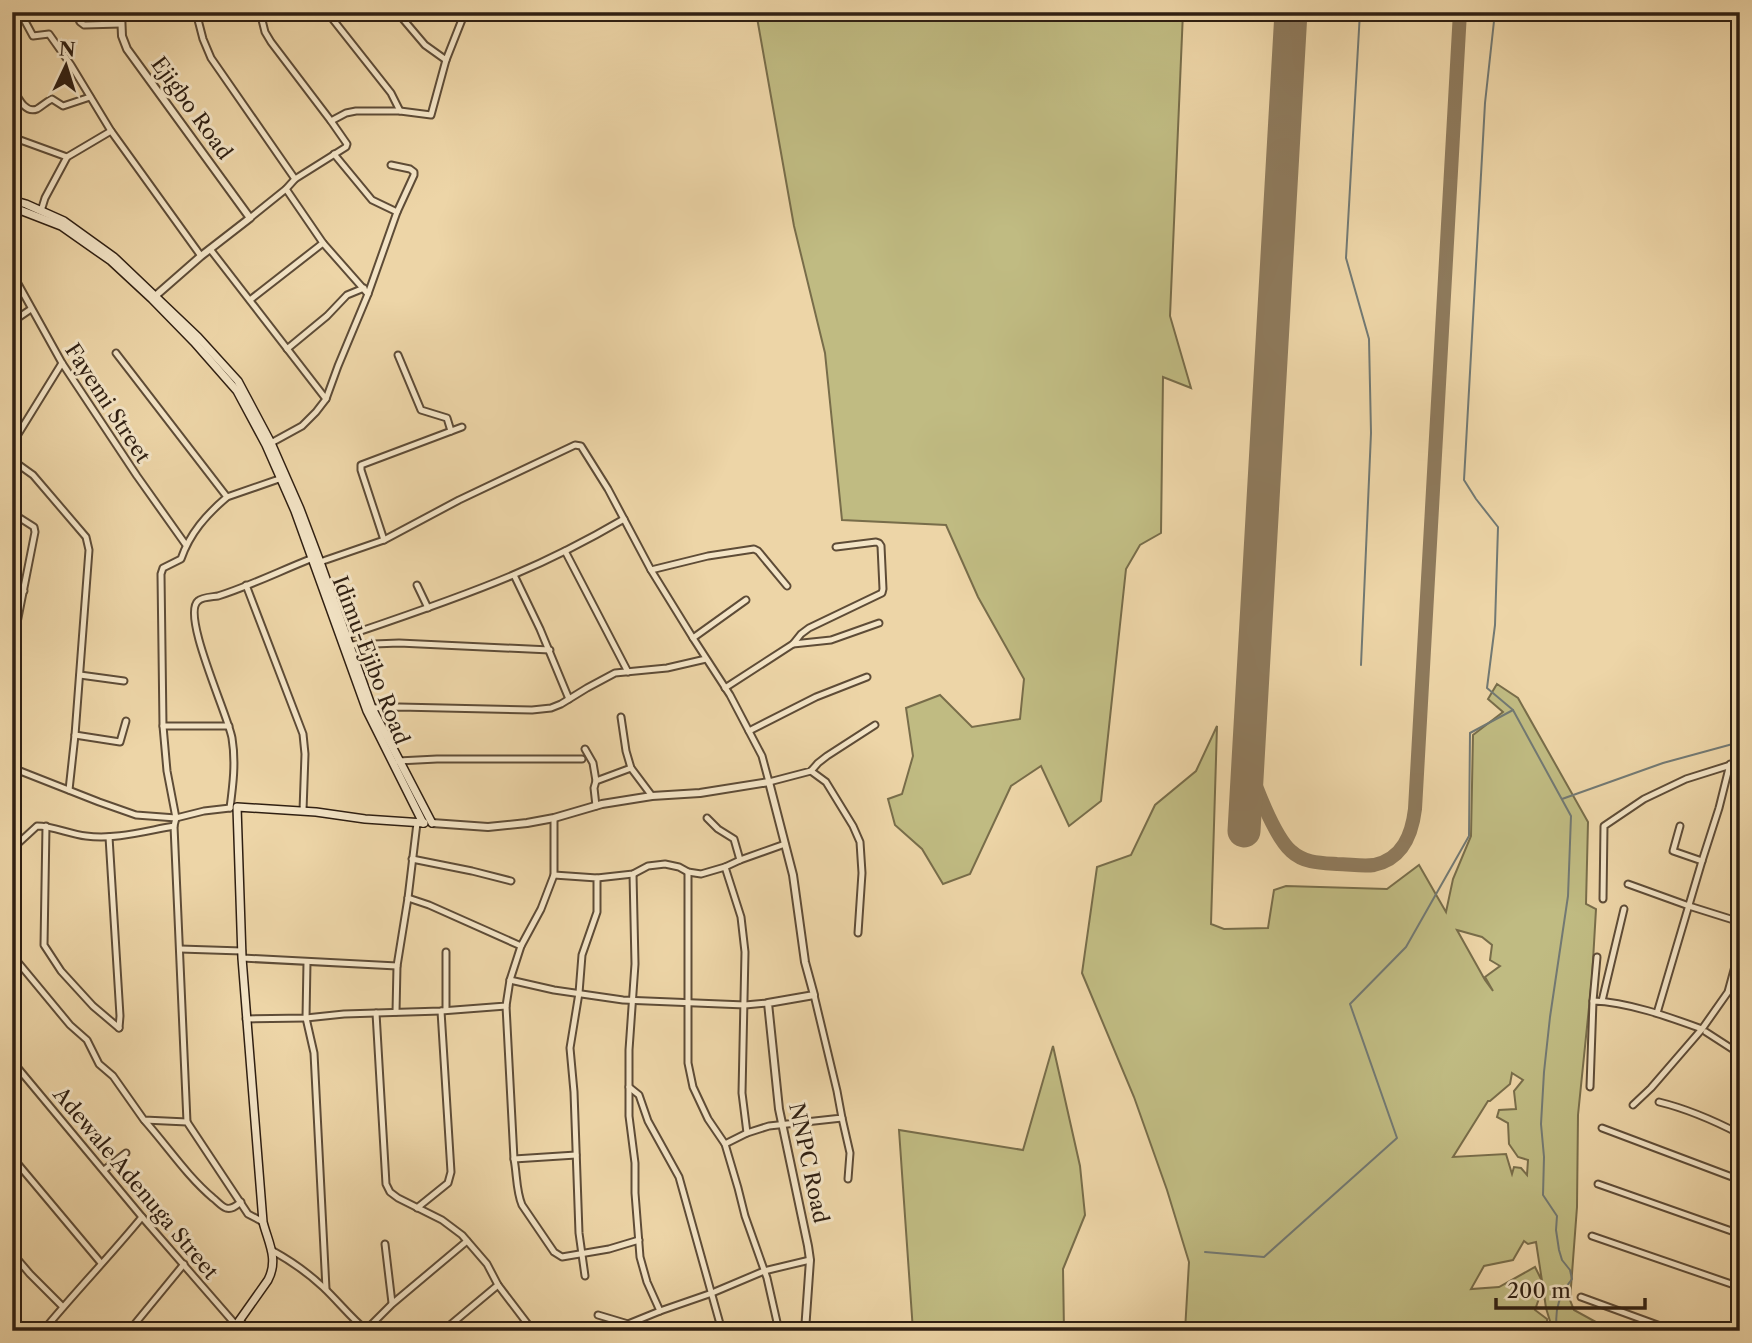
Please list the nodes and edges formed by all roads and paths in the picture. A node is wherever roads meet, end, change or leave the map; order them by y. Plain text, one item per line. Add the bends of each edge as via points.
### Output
1 (20, 12) edge
2 (75, 12) edge
3 (121, 12) edge
4 (196, 12) edge
5 (260, 12) edge
6 (327, 12) edge
7 (397, 12) edge
8 (465, 12) edge
9 (121, 23) junction
10 (446, 60) junction
11 (12, 87) edge
12 (90, 97) junction
13 (400, 111) junction
14 (331, 121) junction
15 (111, 131) junction
16 (12, 137) edge
17 (334, 155) junction
18 (67, 157) junction
19 (391, 165) dead end
20 (295, 179) junction
21 (286, 189) junction
22 (12, 200) edge
23 (12, 207) edge
24 (41, 211) junction
25 (397, 212) junction
26 (250, 218) junction
27 (323, 243) junction
28 (210, 249) junction
29 (201, 256) junction
30 (12, 273) edge
31 (364, 288) junction
32 (368, 294) junction
33 (154, 297) junction
34 (250, 300) junction
35 (31, 309) junction
36 (12, 322) edge
37 (287, 349) junction
38 (116, 353) dead end
39 (398, 355) dead end
40 (62, 363) junction
41 (326, 399) junction
42 (462, 427) dead end
43 (452, 431) junction
44 (271, 443) junction
45 (12, 444) edge
46 (12, 460) edge
47 (279, 479) junction
48 (227, 497) junction
49 (12, 513) edge
50 (624, 519) junction
51 (384, 540) junction
52 (186, 545) junction
53 (836, 547) dead end
54 (565, 551) junction
55 (317, 560) junction
56 (651, 570) junction
57 (514, 575) junction
58 (246, 584) junction
59 (417, 585) dead end
60 (12, 586) edge
61 (787, 586) dead end
62 (24, 591) junction
63 (746, 600) dead end
64 (428, 608) junction
65 (879, 623) dead end
66 (346, 636) junction
67 (692, 638) junction
68 (793, 644) junction
69 (349, 645) junction
70 (550, 650) junction
71 (706, 659) junction
72 (352, 662) junction
73 (628, 671) junction
74 (80, 675) junction
75 (867, 677) dead end
76 (124, 681) dead end
77 (725, 688) junction
78 (569, 699) junction
79 (372, 708) junction
80 (621, 718) dead end
81 (375, 720) junction
82 (125, 721) dead end
83 (875, 725) dead end
84 (163, 726) junction
85 (229, 726) junction
86 (749, 731) junction
87 (12, 732) edge
88 (75, 735) junction
89 (585, 749) dead end
90 (582, 759) dead end
91 (398, 761) junction
92 (1740, 762) edge
93 (1730, 764) junction
94 (12, 766) edge
95 (632, 768) junction
96 (811, 771) junction
97 (596, 781) junction
98 (769, 782) junction
99 (69, 790) junction
100 (652, 796) junction
101 (596, 806) junction
102 (233, 808) junction
103 (303, 811) junction
104 (176, 818) junction
105 (554, 818) junction
106 (707, 818) dead end
107 (420, 823) junction
108 (432, 823) junction
109 (46, 826) junction
110 (174, 826) junction
111 (1680, 827) dead end
112 (109, 837) junction
113 (785, 844) junction
114 (12, 849) edge
115 (412, 859) junction
116 (740, 860) junction
117 (1701, 864) junction
118 (725, 867) junction
119 (688, 873) junction
120 (633, 874) junction
121 (555, 875) junction
122 (597, 878) junction
123 (511, 881) dead end
124 (1631, 885) dead end
125 (408, 898) junction
126 (1602, 900) dead end
127 (1689, 906) junction
128 (1624, 909) dead end
129 (1740, 922) edge
130 (858, 933) dead end
131 (521, 946) junction
132 (1740, 948) edge
133 (180, 949) junction
134 (446, 952) dead end
135 (12, 955) edge
136 (242, 955) junction
137 (1597, 957) dead end
138 (307, 962) junction
139 (397, 966) junction
140 (510, 980) junction
141 (579, 993) junction
142 (814, 995) junction
143 (632, 1000) junction
144 (1592, 1001) junction
145 (1602, 1001) junction
146 (689, 1003) junction
147 (768, 1003) junction
148 (745, 1005) junction
149 (506, 1006) junction
150 (443, 1011) junction
151 (396, 1012) junction
152 (376, 1013) junction
153 (1657, 1013) junction
154 (306, 1018) junction
155 (246, 1019) junction
156 (1704, 1030) junction
157 (1740, 1054) edge
158 (12, 1061) edge
159 (629, 1087) junction
160 (1590, 1087) dead end
161 (1659, 1102) dead end
162 (1633, 1105) dead end
163 (842, 1118) junction
164 (144, 1120) junction
165 (187, 1122) junction
166 (782, 1124) junction
167 (1602, 1128) dead end
168 (747, 1133) junction
169 (1740, 1134) edge
170 (725, 1144) junction
171 (126, 1153) dead end
172 (576, 1155) junction
173 (12, 1157) edge
174 (514, 1159) junction
175 (104, 1170) junction
176 (848, 1179) dead end
177 (1740, 1180) edge
178 (1598, 1184) dead end
179 (241, 1202) junction
180 (416, 1208) junction
181 (142, 1217) junction
182 (263, 1222) junction
183 (1740, 1234) edge
184 (1592, 1236) dead end
185 (639, 1240) junction
186 (467, 1241) junction
187 (385, 1244) dead end
188 (273, 1251) junction
189 (12, 1253) edge
190 (583, 1253) junction
191 (810, 1260) junction
192 (101, 1263) junction
193 (184, 1264) junction
194 (764, 1270) junction
195 (585, 1276) dead end
196 (498, 1285) junction
197 (1740, 1287) edge
198 (326, 1289) junction
199 (712, 1293) junction
200 (1581, 1297) dead end
201 (392, 1304) junction
202 (63, 1307) junction
203 (660, 1311) junction
204 (598, 1315) dead end
205 (236, 1325) edge
206 (628, 1327) edge
207 (43, 1331) edge
208 (129, 1331) edge
209 (248, 1331) edge
210 (366, 1331) edge
211 (443, 1331) edge
212 (533, 1331) edge
213 (722, 1331) edge
214 (779, 1331) edge
215 (806, 1331) edge
216 (1674, 1331) edge

1 - 12 street via 33,36 49,34
2 - 9 street via 84,25
3 - 9 street, Ejigbo Road
4 - 20 street via 211,58
5 - 14 street via 271,42
6 - 13 street
7 - 10 street via 425,45
8 - 10 street
9 - 26 street, Ejigbo Road via 127,49
10 - 13 street via 431,115
11 - 12 street via 31,110 52,99 64,106
12 - 15 street
13 - 14 street via 350,111
14 - 17 street via 346,144
15 - 18 street
15 - 29 street
16 - 18 street
17 - 20 street
17 - 25 street via 368,197
18 - 24 street
19 - 25 street via 414,172
20 - 21 street
21 - 26 street
21 - 27 street
22 - 24 main road, Idimu-Ejibo Road
23 - 33 main road, Idimu-Ejibo Road via 61,226
24 - 33 main road, Idimu-Ejibo Road via 64,221 114,257
25 - 32 street
26 - 28 street
27 - 31 street
27 - 34 street
28 - 29 street
28 - 34 street
29 - 33 street
30 - 35 street, Fayemi Street
31 - 32 street
31 - 37 street via 347,295
32 - 41 street
33 - 44 main road, Idimu-Ejibo Road via 238,381
33 - 47 main road, Idimu-Ejibo Road via 233,385
34 - 37 street
35 - 36 street
35 - 40 street, Fayemi Street
37 - 41 street
38 - 48 street
39 - 43 street via 421,410 447,418
40 - 45 street
40 - 52 street, Fayemi Street
41 - 44 street via 302,426
42 - 43 street
43 - 51 street via 361,465
44 - 55 main road, Idimu-Ejibo Road
46 - 74 street via 33,475 88,542
47 - 48 street
47 - 55 main road, Idimu-Ejibo Road
48 - 52 street via 208,513
49 - 62 street via 35,532
50 - 51 street via 585,450 575,445
50 - 54 street
50 - 56 street
51 - 55 street
52 - 84 street via 181,559 163,568 161,574
53 - 68 street via 879,543 882,593 809,628
54 - 57 street
54 - 73 street
55 - 58 street
55 - 66 main road, Idimu-Ejibo Road
55 - 72 main road, Idimu-Ejibo Road
56 - 61 street via 754,549
56 - 67 street
57 - 64 street
57 - 70 street
58 - 85 street via 200,599 195,605 196,633
58 - 103 street via 303,734
59 - 64 street
60 - 62 street
62 - 87 street via 17,623
63 - 67 street
64 - 66 street
65 - 68 street via 831,640
66 - 69 main road, Idimu-Ejibo Road
67 - 71 street
68 - 77 street
69 - 70 street
69 - 72 main road, Idimu-Ejibo Road
70 - 78 street
71 - 73 street
71 - 77 street
72 - 79 main road, Idimu-Ejibo Road
72 - 81 main road, Idimu-Ejibo Road
73 - 78 street via 615,673
74 - 76 street
74 - 88 street
75 - 86 street
77 - 86 street
78 - 79 street via 532,710
79 - 81 main road, Idimu-Ejibo Road
80 - 95 street
81 - 91 main road, Idimu-Ejibo Road
81 - 107 main road, Idimu-Ejibo Road
82 - 88 street via 120,742
83 - 96 street
84 - 85 street
84 - 104 street
85 - 102 street
86 - 98 street
88 - 99 street
89 - 97 street
90 - 91 street
91 - 108 main road, Idimu-Ejibo Road
92 - 93 street
93 - 117 street
93 - 126 street via 1644,799 1604,826
94 - 99 street
95 - 97 street
95 - 100 street
96 - 98 street
96 - 130 street via 826,782 860,842
97 - 101 street
98 - 100 street
98 - 113 street
99 - 104 street via 136,815
100 - 101 street
101 - 105 street
102 - 103 main road
102 - 104 street
102 - 136 main road
103 - 107 main road
104 - 110 street
105 - 108 street via 488,827
105 - 121 street
106 - 116 street via 734,839
107 - 108 main road
107 - 115 street
109 - 112 street
109 - 112 street via 44,945 67,978 119,1028
109 - 114 street via 34,828
110 - 112 street
110 - 133 street
111 - 117 street via 1674,850
113 - 116 street
113 - 142 street
115 - 123 street
115 - 125 street
116 - 118 street
117 - 127 street
118 - 119 street
118 - 148 street via 741,917
119 - 120 street via 665,864
119 - 146 street
120 - 122 street
120 - 143 street
121 - 122 street
121 - 131 street
122 - 141 street via 597,912 582,955
124 - 127 street
125 - 131 street
125 - 139 street
127 - 129 street
127 - 153 street
128 - 145 street
131 - 140 street
132 - 156 street via 1728,992
133 - 136 street
133 - 165 street
134 - 150 street
135 - 164 street via 87,1040 99,1064
136 - 138 street
136 - 155 main road
137 - 144 street
138 - 139 street
138 - 154 street
139 - 151 street
140 - 141 street
140 - 149 street
141 - 143 street
141 - 172 street via 570,1048
142 - 147 street
142 - 163 street
143 - 146 street
143 - 159 street
144 - 145 street
144 - 160 street
145 - 153 street
146 - 148 street
146 - 170 street via 689,1075 708,1119
147 - 148 street
147 - 166 street, NNPC Road
148 - 168 street via 742,1093
149 - 150 street
149 - 174 street
150 - 151 street
150 - 180 street via 451,1172 447,1183
151 - 152 street
152 - 154 street
152 - 180 street via 386,1184 390,1192
153 - 156 street
154 - 155 street
154 - 198 street via 314,1053
155 - 182 main road
156 - 157 street
156 - 162 street
158 - 175 street, Adewale Adenuga Street
159 - 185 street
159 - 199 street via 639,1095 679,1177
161 - 169 street via 1703,1115
163 - 166 street
163 - 176 street via 850,1153
164 - 165 street
164 - 179 street via 198,1185 225,1208
165 - 179 street
166 - 168 street
166 - 191 street, NNPC Road
167 - 177 street
168 - 170 street
170 - 194 street
171 - 175 street
172 - 174 street
172 - 190 street
173 - 192 street
174 - 190 street via 519,1197 539,1231 558,1255
175 - 181 street, Adewale Adenuga Street
178 - 183 street
179 - 182 street via 248,1214
180 - 186 street via 442,1220
181 - 192 street
181 - 193 street, Adewale Adenuga Street
182 - 188 main road
184 - 197 street
185 - 190 street
185 - 203 street via 642,1269
186 - 196 street
186 - 201 street
187 - 201 street
188 - 198 street
188 - 205 main road via 272,1274
189 - 202 street
190 - 195 street
191 - 194 street
191 - 215 street, NNPC Road
192 - 202 street
193 - 205 street, Adewale Adenuga Street
193 - 208 street
194 - 199 street
194 - 214 street
196 - 211 street
196 - 212 street
198 - 210 street
199 - 203 street
199 - 213 street
200 - 216 street
201 - 210 street
202 - 207 street
203 - 206 street
204 - 206 street
205 - 209 street, Adewale Adenuga Street

